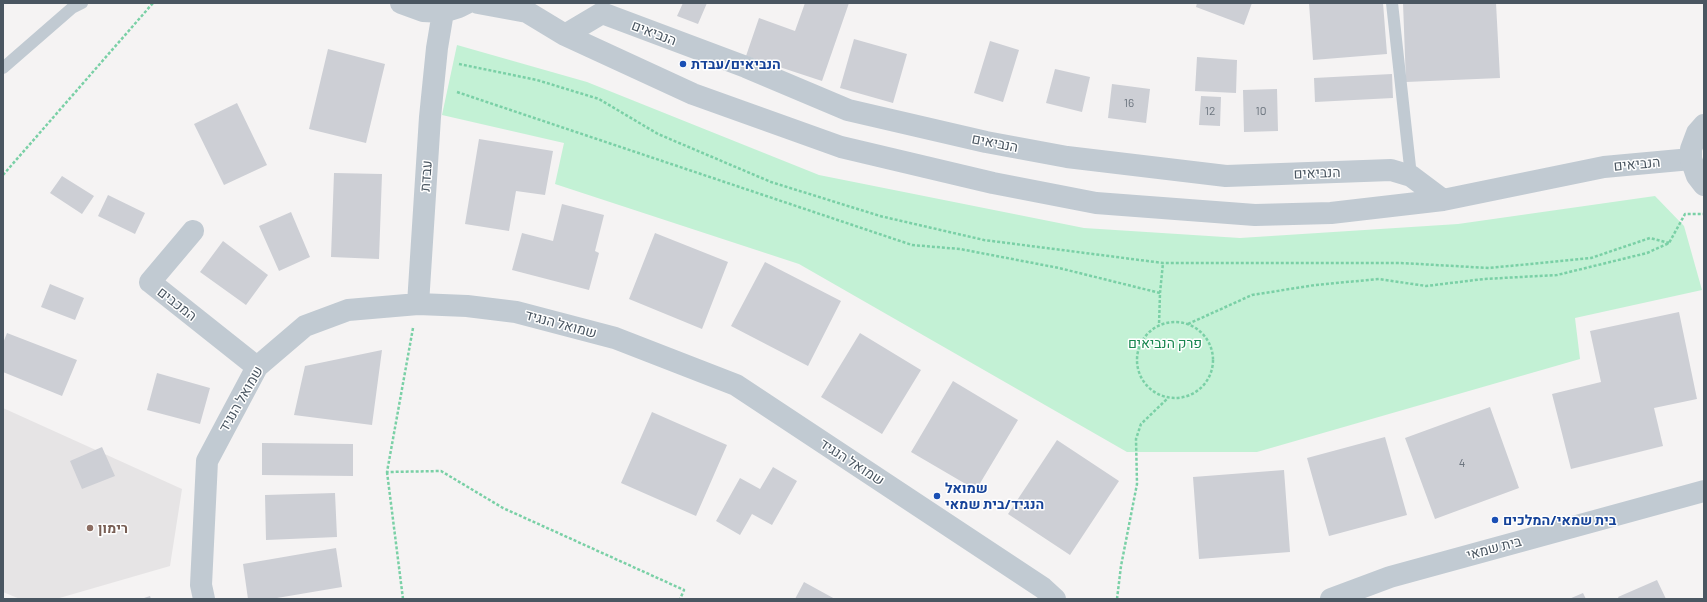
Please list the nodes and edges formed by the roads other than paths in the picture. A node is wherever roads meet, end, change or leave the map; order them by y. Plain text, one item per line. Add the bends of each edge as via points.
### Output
1 (82, 3) edge
2 (401, 3) edge
3 (467, 3) edge
4 (478, 3) edge
5 (1392, 3) edge
6 (524, 8) edge
7 (433, 11) junction
8 (565, 35) junction
9 (3, 68) edge
10 (1704, 125) edge
11 (1691, 159) junction
12 (1411, 176) junction
13 (1704, 185) edge
14 (1443, 200) junction
15 (193, 231) dead end
16 (418, 304) junction
17 (257, 367) junction
18 (1704, 491) edge
19 (204, 599) edge
20 (1055, 599) edge
21 (1332, 599) edge

1 - 9 lane via 72,8
2 - 7 street
3 - 7 street via 459,7
4 - 6 street, הנביאים
5 - 12 lane
6 - 8 street, הנביאים
7 - 16 street, עבדת via 437,48
8 - 12 street, הנביאים via 602,13 746,67 848,110 986,142 1067,157 1226,176 1391,170
8 - 14 street, הנביאים via 693,94 841,147 993,183 1096,203 1255,215 1331,213
10 - 11 street via 1691,149
11 - 13 street via 1697,176
11 - 14 street, הנביאים via 1604,167
12 - 14 street, הנביאים
15 - 17 street, המכבים via 150,282
16 - 17 street, שמואל הנגיד via 348,310 312,324
16 - 20 street, שמואל הנגיד via 516,312 615,338 736,385 1043,588
17 - 19 street, שמואל הנגיד via 207,461 201,585
18 - 21 street, בית שמאי via 1390,577

